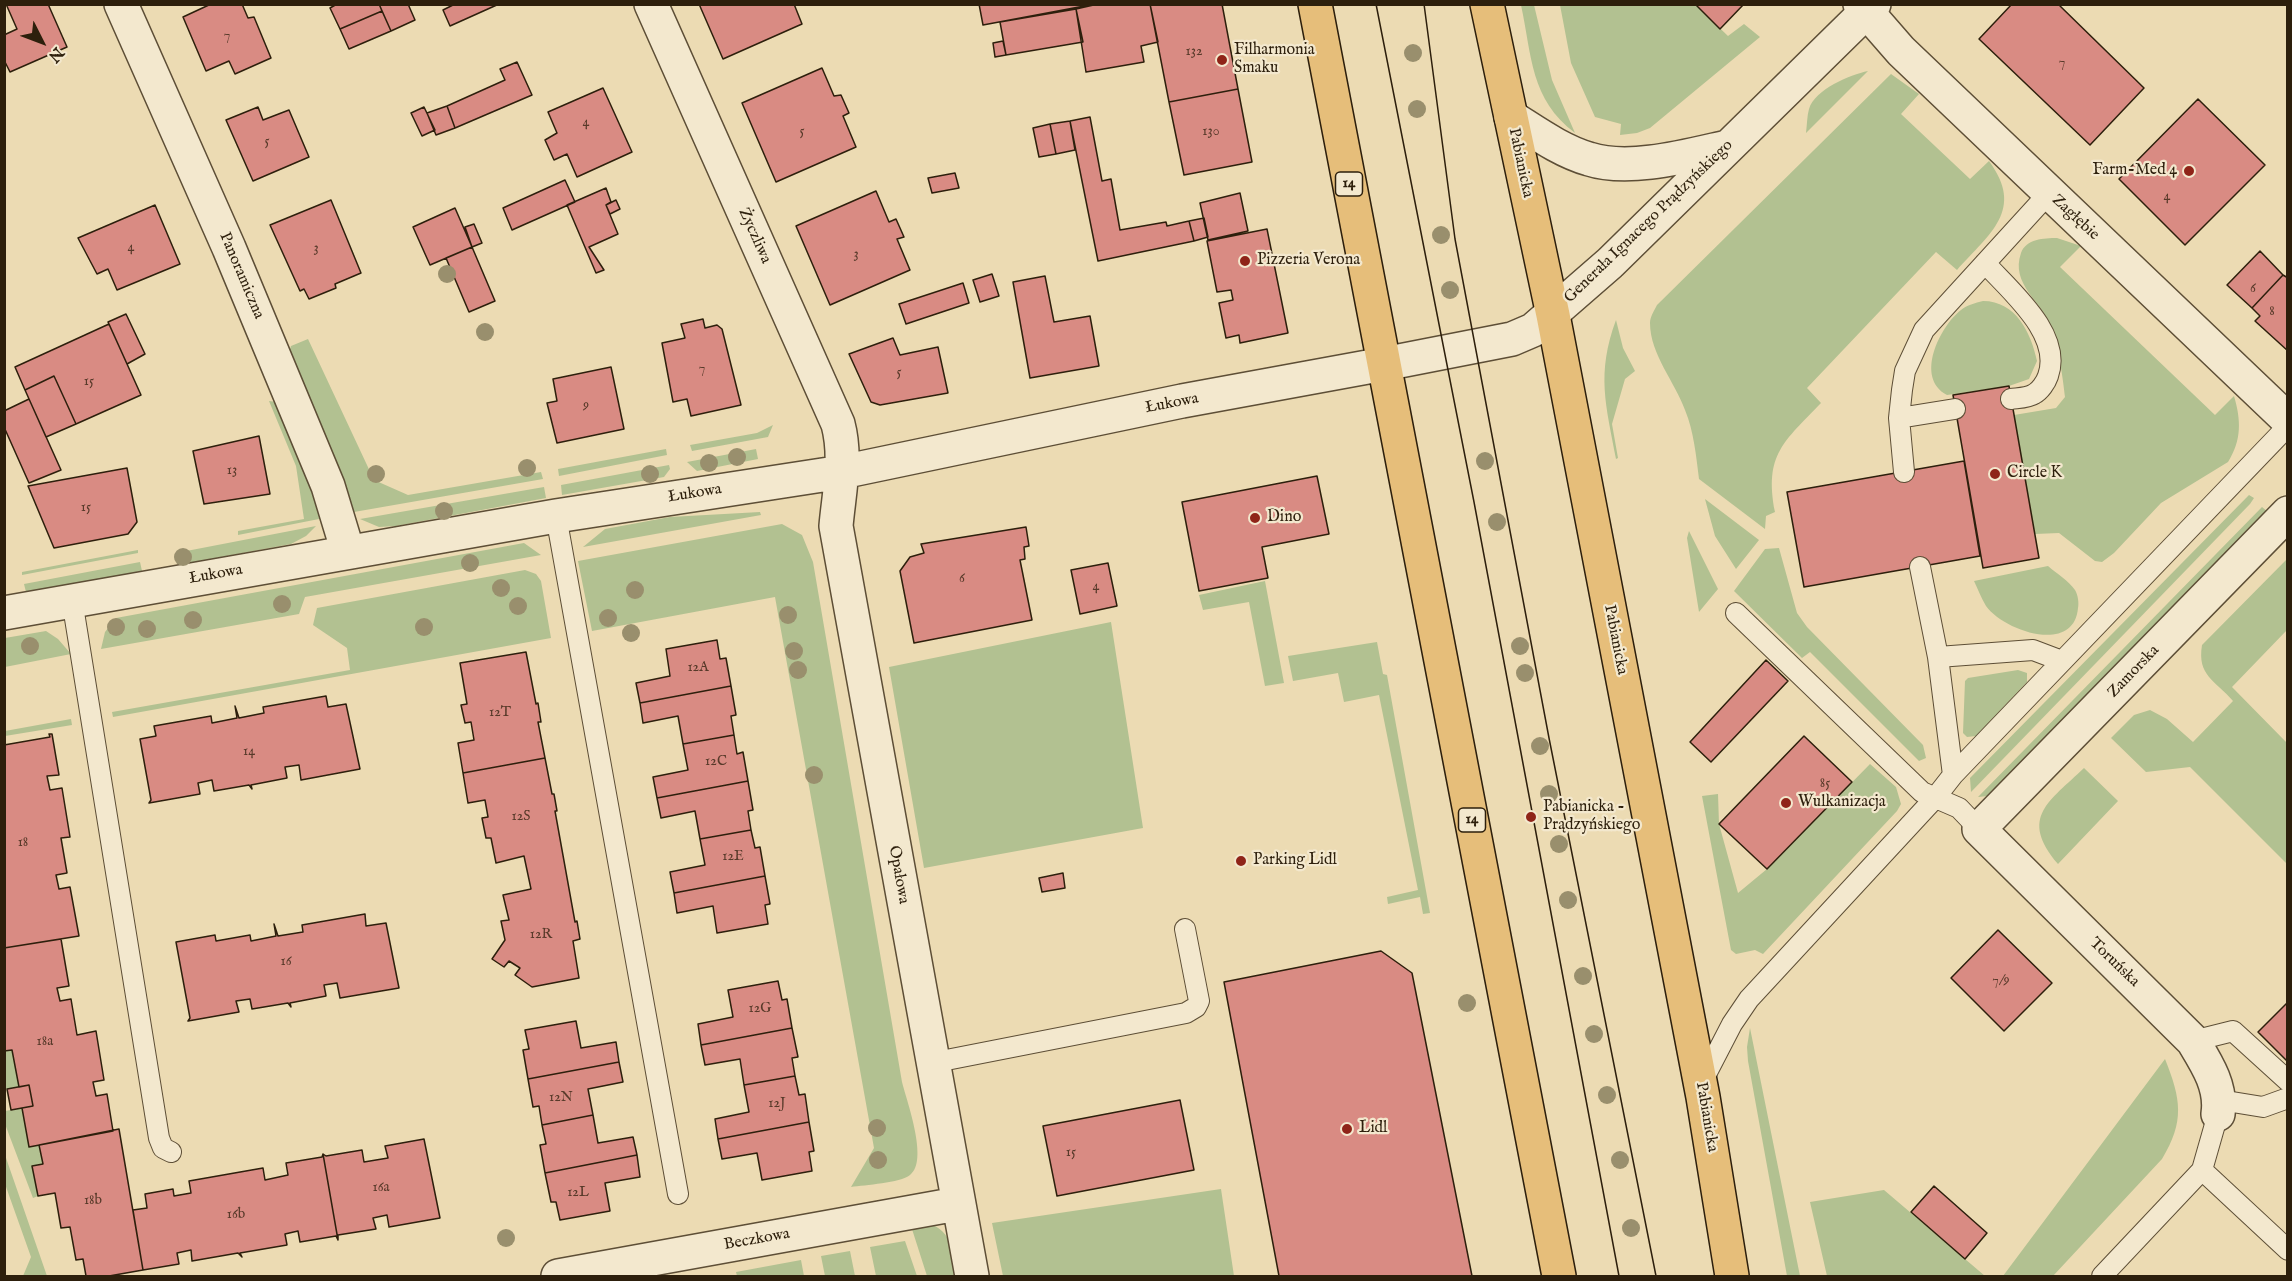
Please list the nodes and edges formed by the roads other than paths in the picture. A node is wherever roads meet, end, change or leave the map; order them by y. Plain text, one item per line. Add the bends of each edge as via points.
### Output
1 (121, 4) edge
2 (651, 4) edge
3 (1315, 4) edge
4 (1487, 4) edge
5 (1867, 7) edge
6 (1510, 117) junction
7 (1727, 147) junction
8 (2049, 194) junction
9 (1985, 264) junction
10 (1553, 315) junction
11 (1384, 364) junction
12 (2011, 399) dead end
13 (1955, 409) dead end
14 (1899, 418) junction
15 (2288, 420) edge
16 (2288, 426) edge
17 (842, 472) junction
18 (1904, 472) dead end
19 (2288, 513) edge
20 (556, 516) junction
21 (348, 552) junction
22 (1920, 567) dead end
23 (72, 600) junction
24 (4, 613) edge
25 (1736, 613) dead end
26 (1938, 657) junction
27 (2062, 661) junction
28 (1953, 775) junction
29 (1935, 798) junction
30 (1979, 829) junction
31 (1185, 929) dead end
32 (2193, 1041) junction
33 (931, 1063) junction
34 (2288, 1081) edge
35 (1700, 1085) junction
36 (2288, 1098) edge
37 (2219, 1107) junction
38 (171, 1152) dead end
39 (2202, 1170) junction
40 (678, 1194) dead end
41 (957, 1204) junction
42 (2288, 1250) edge
43 (558, 1276) edge
44 (972, 1276) edge
45 (1559, 1276) edge
46 (1732, 1276) edge
47 (2102, 1276) edge

1 - 21 street, Panoramiczna via 310,443 338,512
2 - 17 street, Życzliwa via 838,424 843,442
3 - 11 main road, 14
4 - 6 main road, Pabianicka
5 - 7 street, Generała Ignacego Prądzyńskiego
5 - 8 street, Zagłębie via 1901,51
6 - 7 street via 1551,142 1609,164 1674,159
6 - 10 main road, Pabianicka
7 - 10 street, Generała Ignacego Prądzyńskiego
8 - 9 lane
8 - 15 street, Zagłębie
9 - 12 lane via 2028,310 2050,352 2046,382 2035,394
9 - 14 lane via 1924,330 1905,371
10 - 11 street, Generała Ignacego Prądzyńskiego via 1512,339
10 - 35 main road, Pabianicka
11 - 17 street, Łukowa
11 - 45 main road, 14
13 - 14 lane
14 - 18 lane
16 - 27 lane
17 - 20 street, Łukowa
17 - 33 street, Opałowa via 836,526
19 - 30 street, Zamorska
20 - 21 street, Łukowa
20 - 40 lane
21 - 23 street, Łukowa
22 - 26 lane
23 - 24 street, Łukowa
23 - 38 lane via 159,1138 163,1148
25 - 29 lane via 1922,792
26 - 27 lane via 2033,650
26 - 28 lane
27 - 28 lane
28 - 29 lane
29 - 30 lane via 1959,808
29 - 35 lane via 1749,999
30 - 32 street, Toruńska
31 - 33 lane via 1199,1001 1186,1013
32 - 34 lane via 2233,1031
32 - 37 street, Toruńska via 2211,1070
33 - 41 street, Opałowa
35 - 46 main road, Pabianicka
36 - 37 lane via 2263,1107
37 - 39 lane
39 - 42 lane
39 - 47 lane
41 - 43 street, Beczkowa
41 - 44 street, Opałowa

